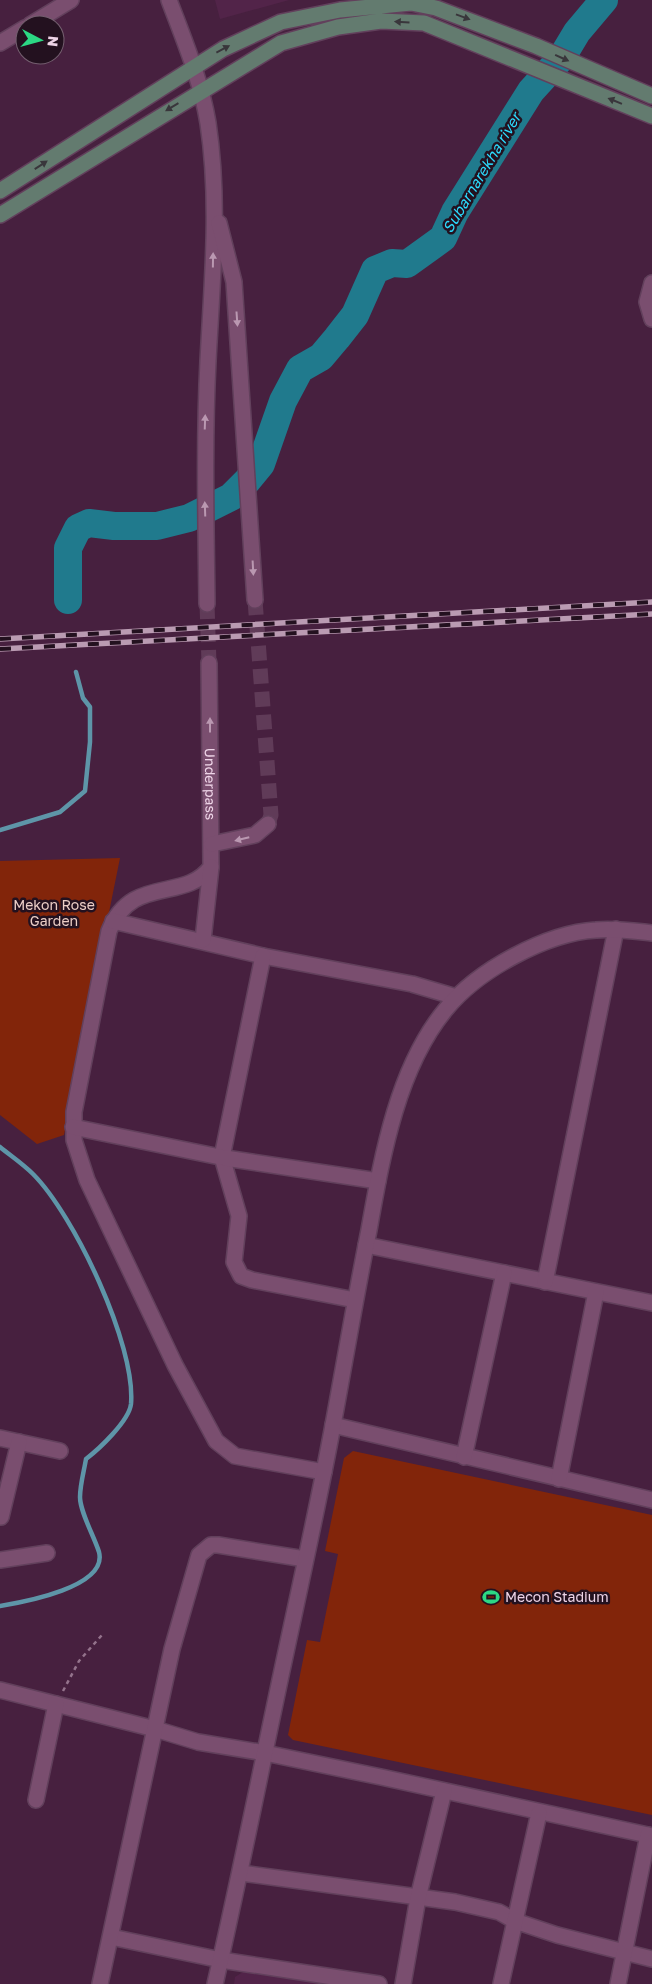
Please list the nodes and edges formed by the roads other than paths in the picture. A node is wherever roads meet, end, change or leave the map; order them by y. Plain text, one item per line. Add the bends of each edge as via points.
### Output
1 (71, 0) edge
2 (169, 0) edge
3 (438, 4) edge
4 (46, 15) edge
5 (15, 34) edge
6 (0, 43) edge
7 (194, 66) junction
8 (200, 90) junction
9 (652, 96) edge
10 (652, 116) edge
11 (0, 191) edge
12 (214, 202) junction
13 (0, 215) edge
14 (652, 284) edge
15 (652, 319) edge
16 (255, 600) tunnel mouth
17 (208, 604) tunnel mouth
18 (209, 662) tunnel mouth
19 (268, 824) dead end
20 (212, 844) junction
21 (211, 867) junction
22 (113, 921) junction
23 (616, 929) junction
24 (652, 933) edge
25 (203, 940) junction
26 (263, 956) junction
27 (456, 997) junction
28 (73, 1127) junction
29 (222, 1157) junction
30 (378, 1181) junction
31 (366, 1245) junction
32 (504, 1273) junction
33 (545, 1282) junction
34 (596, 1292) junction
35 (356, 1300) junction
36 (652, 1303) edge
37 (333, 1425) junction
38 (0, 1438) edge
39 (20, 1442) junction
40 (60, 1451) dead end
41 (464, 1457) junction
42 (324, 1472) junction
43 (559, 1479) junction
44 (652, 1500) edge
45 (1, 1516) edge
46 (47, 1553) dead end
47 (305, 1559) junction
48 (0, 1560) edge
49 (0, 1690) edge
50 (56, 1704) junction
51 (155, 1729) junction
52 (265, 1752) junction
53 (444, 1791) junction
54 (36, 1800) dead end
55 (540, 1813) junction
56 (650, 1836) edge
57 (240, 1873) junction
58 (418, 1898) junction
59 (516, 1921) junction
60 (110, 1937) junction
61 (625, 1953) junction
62 (652, 1959) edge
63 (221, 1960) junction
64 (100, 1984) edge
65 (215, 1984) edge
66 (379, 1984) edge
67 (403, 1984) edge
68 (501, 1984) edge
69 (618, 1984) edge

1 - 4 street
2 - 7 street
7 -> 3 main road via 281,22 340,10
3 -> 9 main road
5 - 6 street
7 - 8 street
11 -> 7 main road
10 -> 8 main road via 424,23 381,21 281,43
8 - 12 street via 209,130
8 -> 13 main road
12 -> 16 street via 234,282
17 -> 12 street via 204,470
14 - 15 street via 647,302
20 -> 18 street, Underpass
19 -> 20 street via 255,836
20 - 21 street, Underpass
21 - 22 street via 195,881 130,902
21 - 25 street, Underpass
22 - 25 street
22 - 28 street via 78,1084
23 - 24 street
23 - 27 street via 572,933 547,941 503,964
23 - 33 street
25 - 26 street
26 - 27 street via 412,984
26 - 29 street
27 - 30 street via 429,1034 399,1098
28 - 29 street
28 - 42 street via 77,1155 87,1180 175,1365 216,1441 235,1456
29 - 30 street
29 - 35 street via 239,1216 234,1262 241,1276
30 - 31 street
31 - 32 street
31 - 35 street
32 - 33 street
32 - 41 street
33 - 34 street
34 - 36 street
34 - 43 street
35 - 37 street
37 - 41 street
37 - 42 street
38 - 39 street
39 - 40 street
39 - 45 street
41 - 43 street
42 - 47 street
43 - 44 street
46 - 48 street
47 - 51 street via 218,1544 202,1550 184,1602
47 - 52 street
49 - 50 street
50 - 51 street
50 - 54 street
51 - 52 street via 198,1742
51 - 60 street
52 - 53 street
52 - 57 street
53 - 55 street
53 - 58 street
55 - 56 street
55 - 59 street
56 - 61 street
57 - 58 street
57 - 63 street
58 - 59 street via 486,1908
58 - 67 street
59 - 61 street
59 - 68 street
60 - 63 street
60 - 64 street
61 - 62 street
61 - 69 street
63 - 65 street
63 - 66 street

